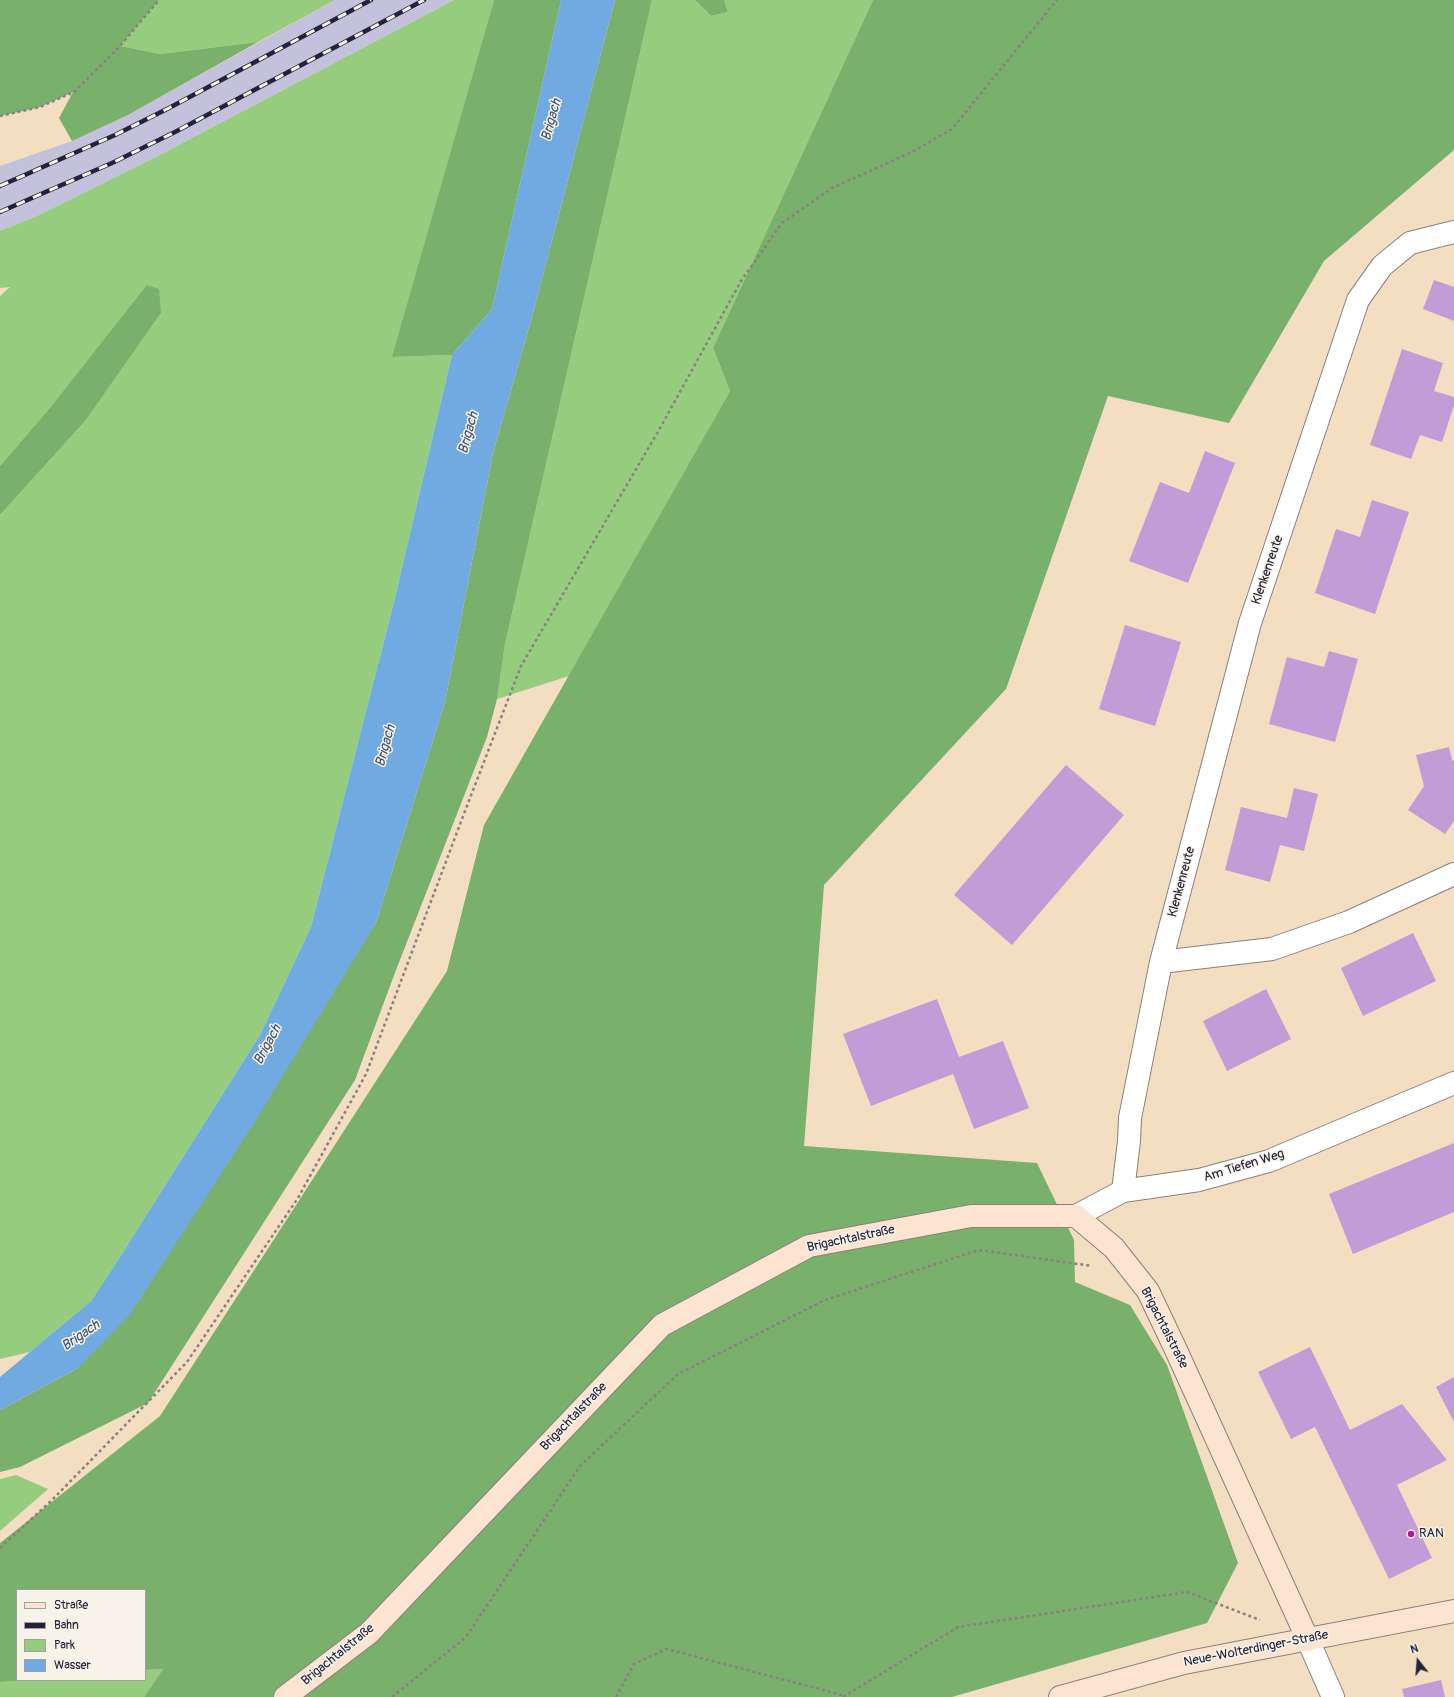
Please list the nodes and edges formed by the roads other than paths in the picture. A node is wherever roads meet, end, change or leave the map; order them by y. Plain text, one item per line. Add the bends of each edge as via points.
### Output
1 (1454, 232) edge
2 (1454, 874) edge
3 (1161, 962) junction
4 (1454, 1083) edge
5 (1123, 1191) junction
6 (1076, 1216) junction
7 (1454, 1611) edge
8 (1308, 1640) junction
9 (285, 1697) edge
10 (1060, 1697) edge
11 (1333, 1697) edge

1 - 3 street, Klenkenreute via 1410,243 1382,266 1358,300 1250,623
2 - 3 street via 1349,922 1272,948
3 - 5 street, Klenkenreute via 1130,1118
4 - 5 street, Am Tiefen Weg via 1269,1161 1199,1180
5 - 6 street, Am Tiefen Weg
6 - 8 street, Brigachtalstraße via 1114,1248 1148,1291
6 - 9 street, Brigachtalstraße via 971,1216 809,1246 662,1325 369,1633
7 - 8 street, Neue-Wolterdinger-Straße
8 - 10 street, Neue-Wolterdinger-Straße via 1184,1663
8 - 11 street

